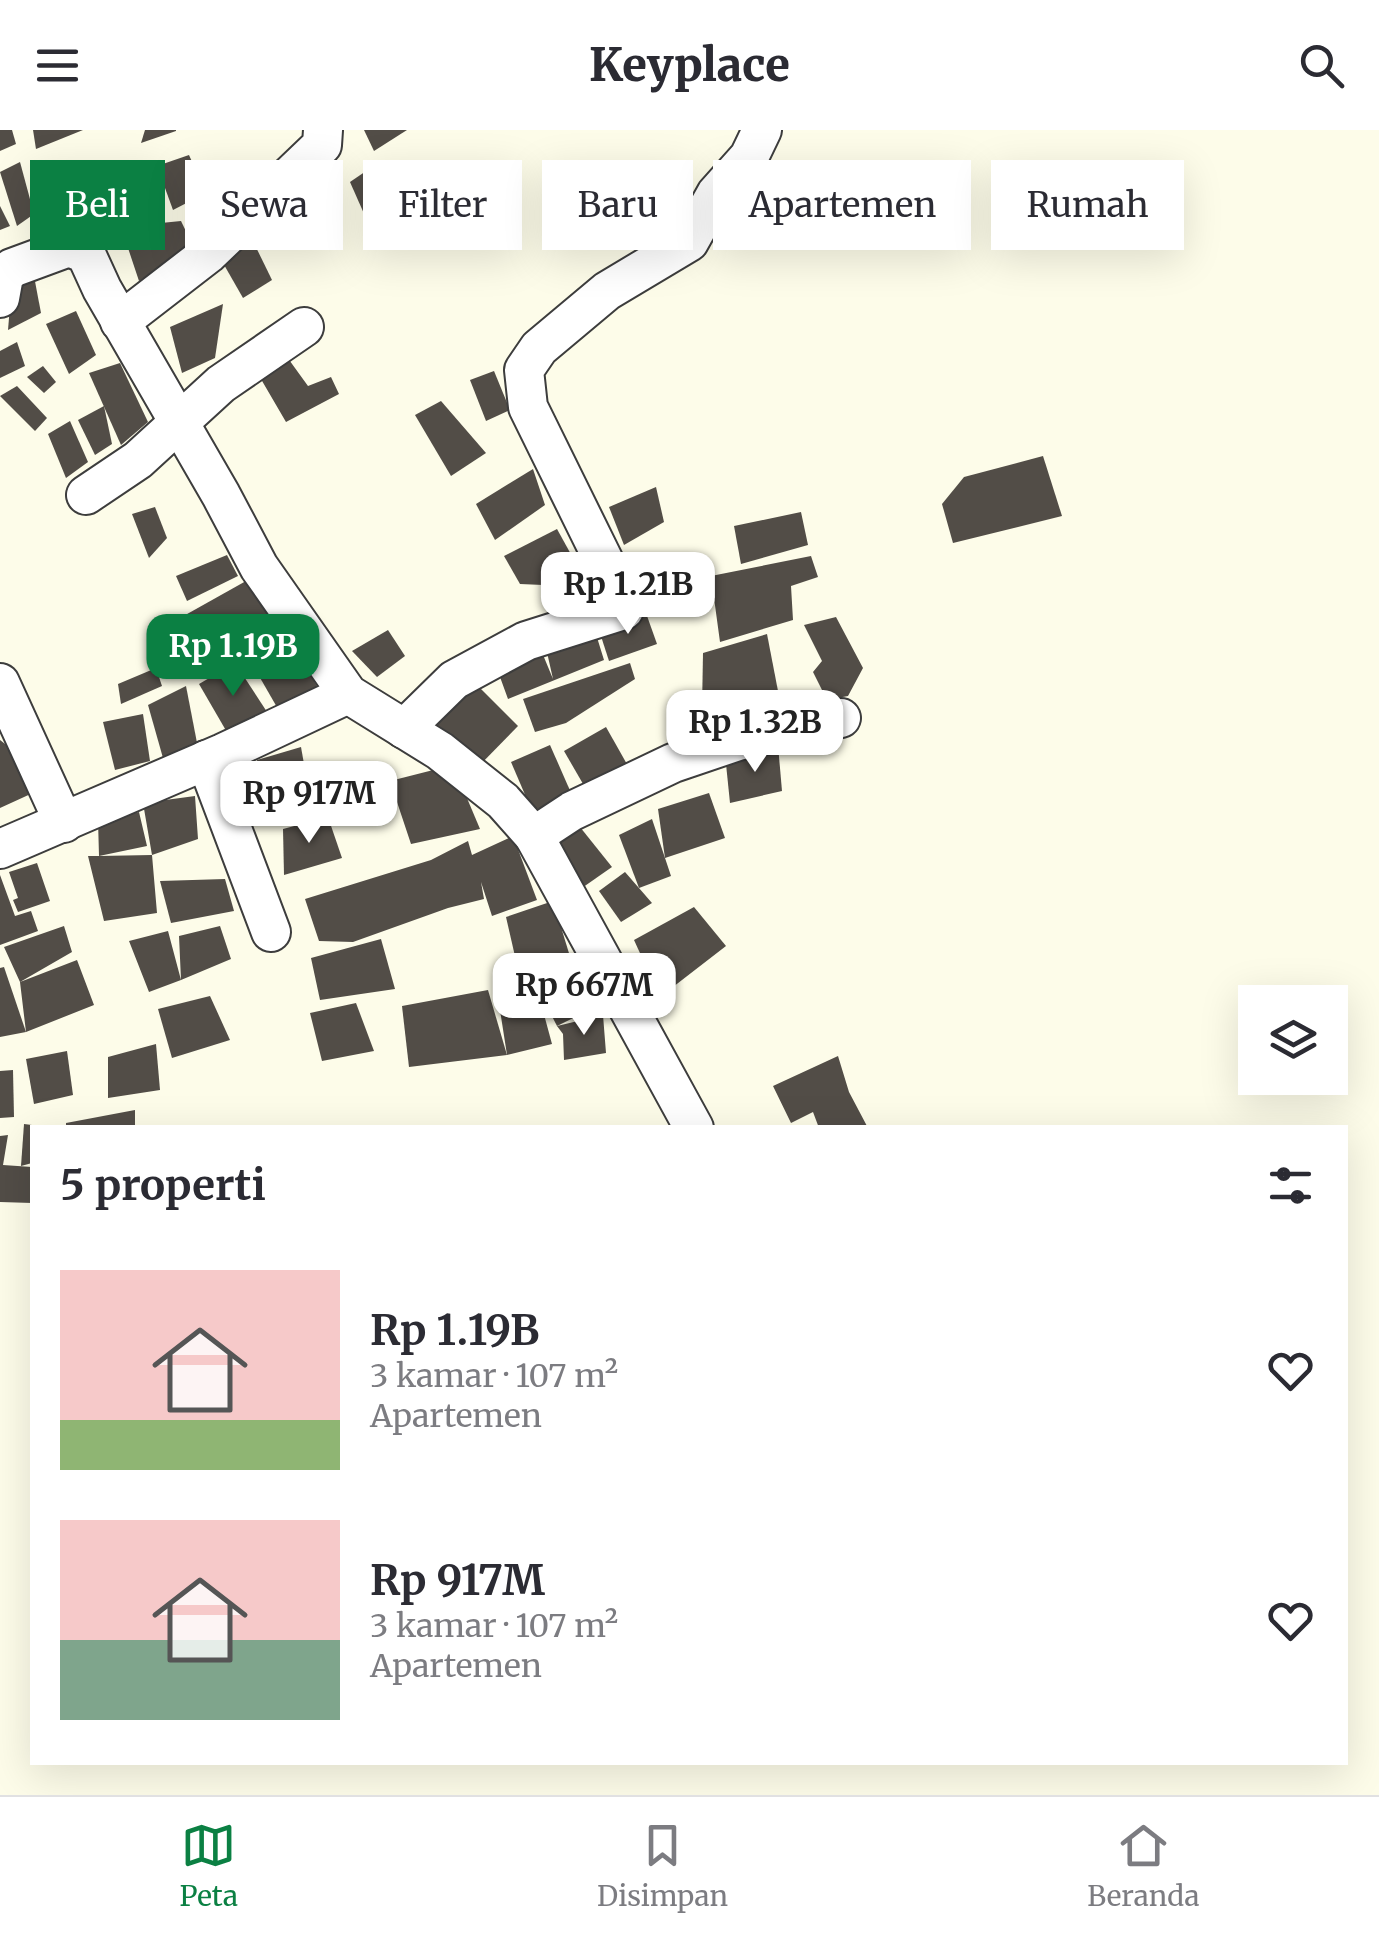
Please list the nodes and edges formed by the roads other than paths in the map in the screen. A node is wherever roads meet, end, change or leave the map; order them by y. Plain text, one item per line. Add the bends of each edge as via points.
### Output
1 (323, 130) edge
2 (762, 130) edge
3 (0, 298) edge
4 (120, 322) junction
5 (304, 328) dead end
6 (178, 422) junction
7 (86, 495) dead end
8 (0, 683) edge
9 (348, 694) junction
10 (841, 718) dead end
11 (404, 729) junction
12 (206, 760) junction
13 (64, 823) junction
14 (534, 836) junction
15 (0, 849) edge
16 (271, 932) dead end
17 (692, 1125) edge

1 - 4 street via 322,145 208,254
2 - 11 street via 690,242 607,291 539,348 524,370 528,407 624,610 526,641 482,664 454,680
3 - 4 street via 12,268 69,247 86,254
4 - 6 street
5 - 6 street
6 - 7 street
6 - 9 street via 259,567
8 - 13 street
9 - 11 street
9 - 12 street
10 - 14 street via 673,763 572,810
11 - 14 street via 503,801
12 - 13 street
12 - 16 street
13 - 15 street
14 - 17 street

